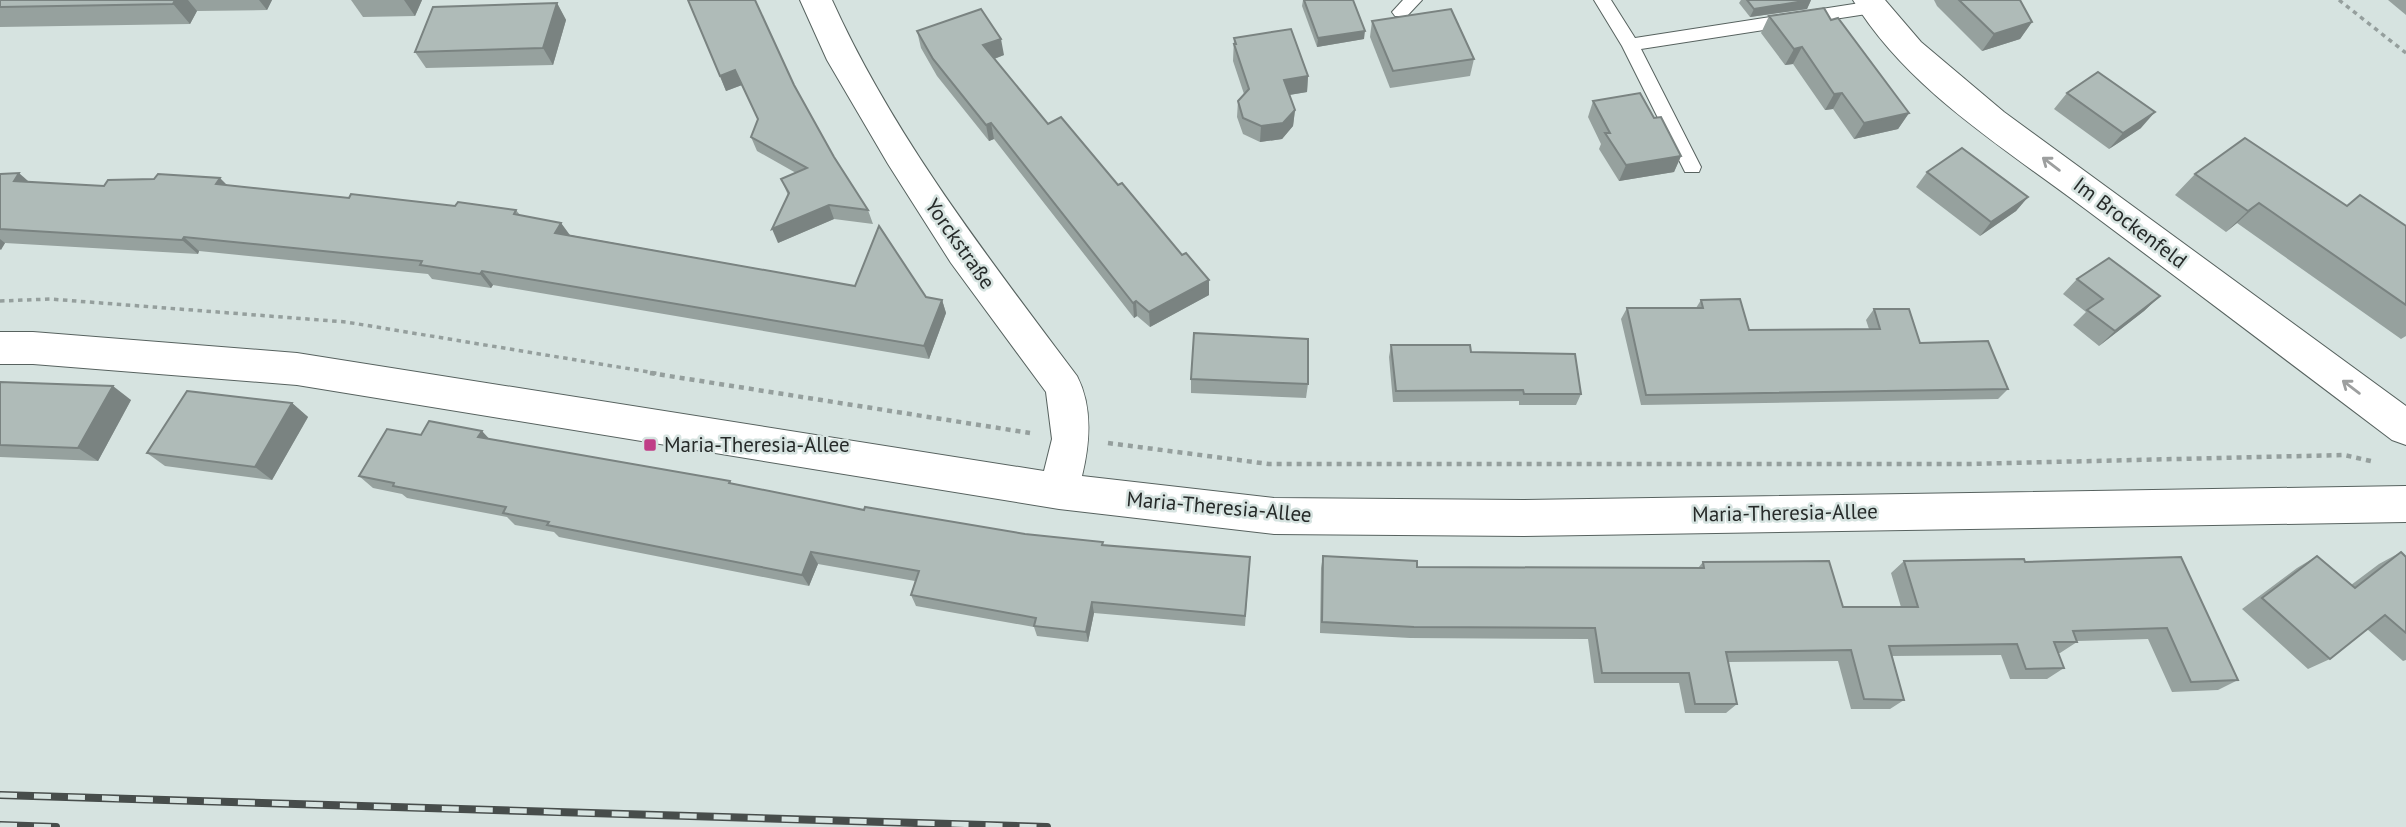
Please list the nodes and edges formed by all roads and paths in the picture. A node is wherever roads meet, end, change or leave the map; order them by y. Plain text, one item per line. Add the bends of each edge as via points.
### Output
1 (816, 0) edge
2 (1602, 0) edge
3 (2339, 0) edge
4 (1871, 3) edge
5 (1630, 45) junction
6 (2406, 53) edge
7 (1692, 167) dead end
8 (0, 301) edge
9 (0, 348) edge
10 (2406, 428) edge
11 (1071, 439) junction
12 (2381, 464) dead end
13 (1059, 491) junction
14 (2406, 504) edge

1 - 11 street, Yorckstraße via 843,60 907,166 964,253 1064,387
2 - 5 lane
3 - 6 path
4 - 5 lane
10 -> 4 street, Im Brockenfeld via 1992,121 1946,84
5 - 7 lane
8 - 11 path via 50,299 346,322
9 - 13 street, Maria-Theresia-Allee via 297,369
11 - 12 path via 1269,464 1967,464 2344,455
11 - 13 street, Yorckstraße
13 - 14 street, Maria-Theresia-Allee via 1302,517 1523,518

